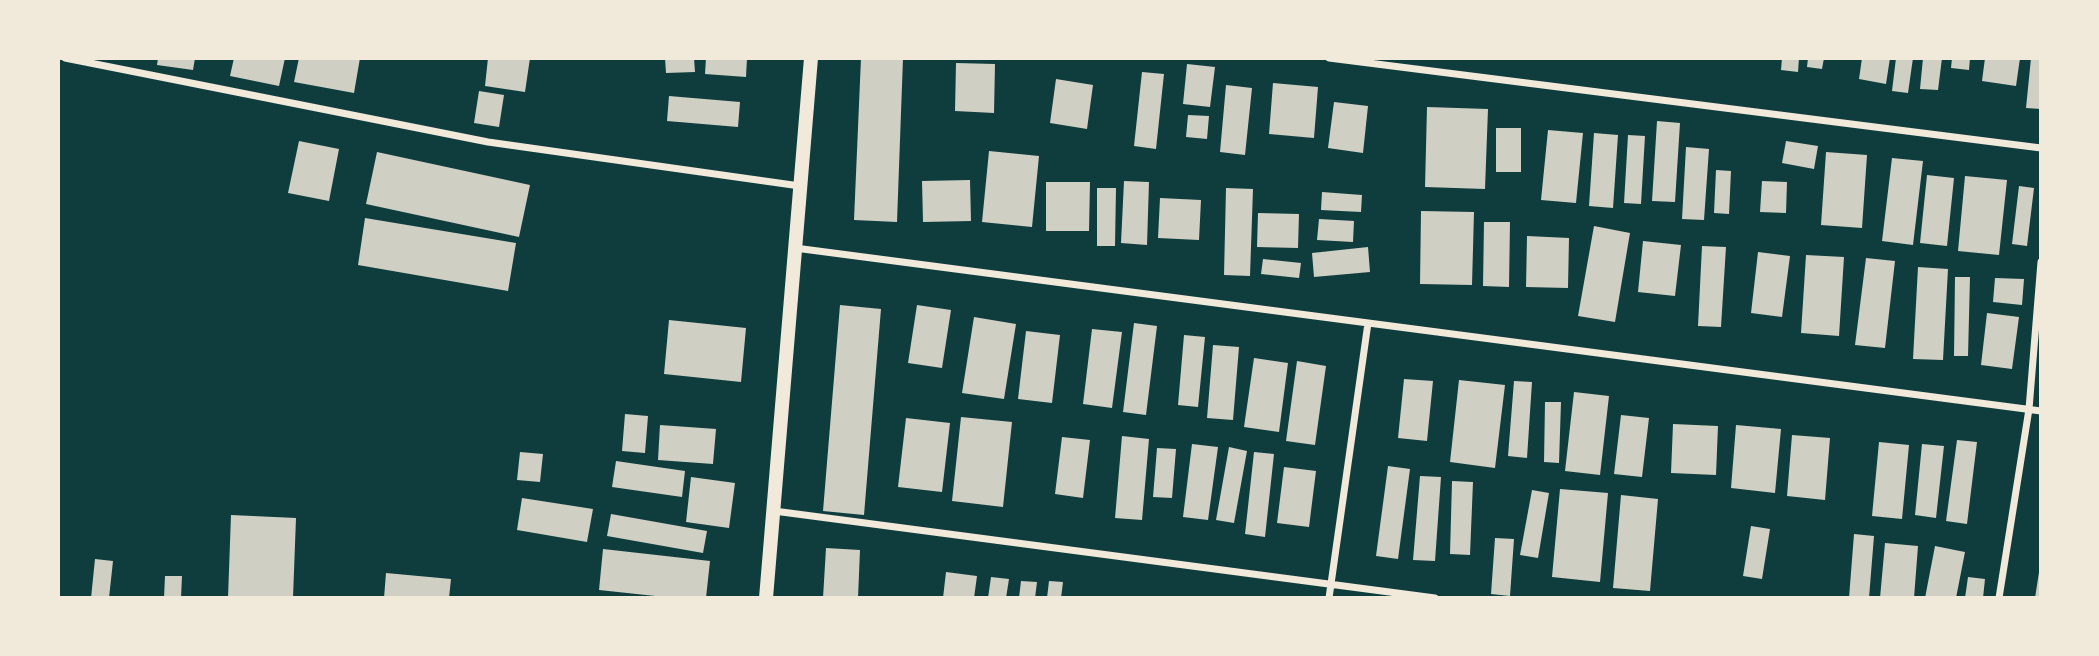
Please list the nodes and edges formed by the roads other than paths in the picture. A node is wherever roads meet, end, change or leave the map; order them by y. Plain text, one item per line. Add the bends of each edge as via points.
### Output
1 (65, 58) edge
2 (811, 58) edge
3 (1329, 58) edge
4 (2041, 148) edge
5 (800, 186) junction
6 (795, 248) junction
7 (2041, 262) edge
8 (1368, 323) junction
9 (2029, 409) junction
10 (2041, 411) edge
11 (773, 511) junction
12 (1331, 585) junction
13 (766, 598) edge
14 (1329, 598) edge
15 (1435, 598) edge
16 (1999, 598) edge

1 - 5 street via 488,142
2 - 5 main road
3 - 4 street
5 - 6 main road
6 - 8 street
6 - 11 main road
7 - 9 street
8 - 9 street
8 - 12 street
9 - 10 street
9 - 16 street
11 - 12 street
11 - 13 main road
12 - 14 street
12 - 15 street

